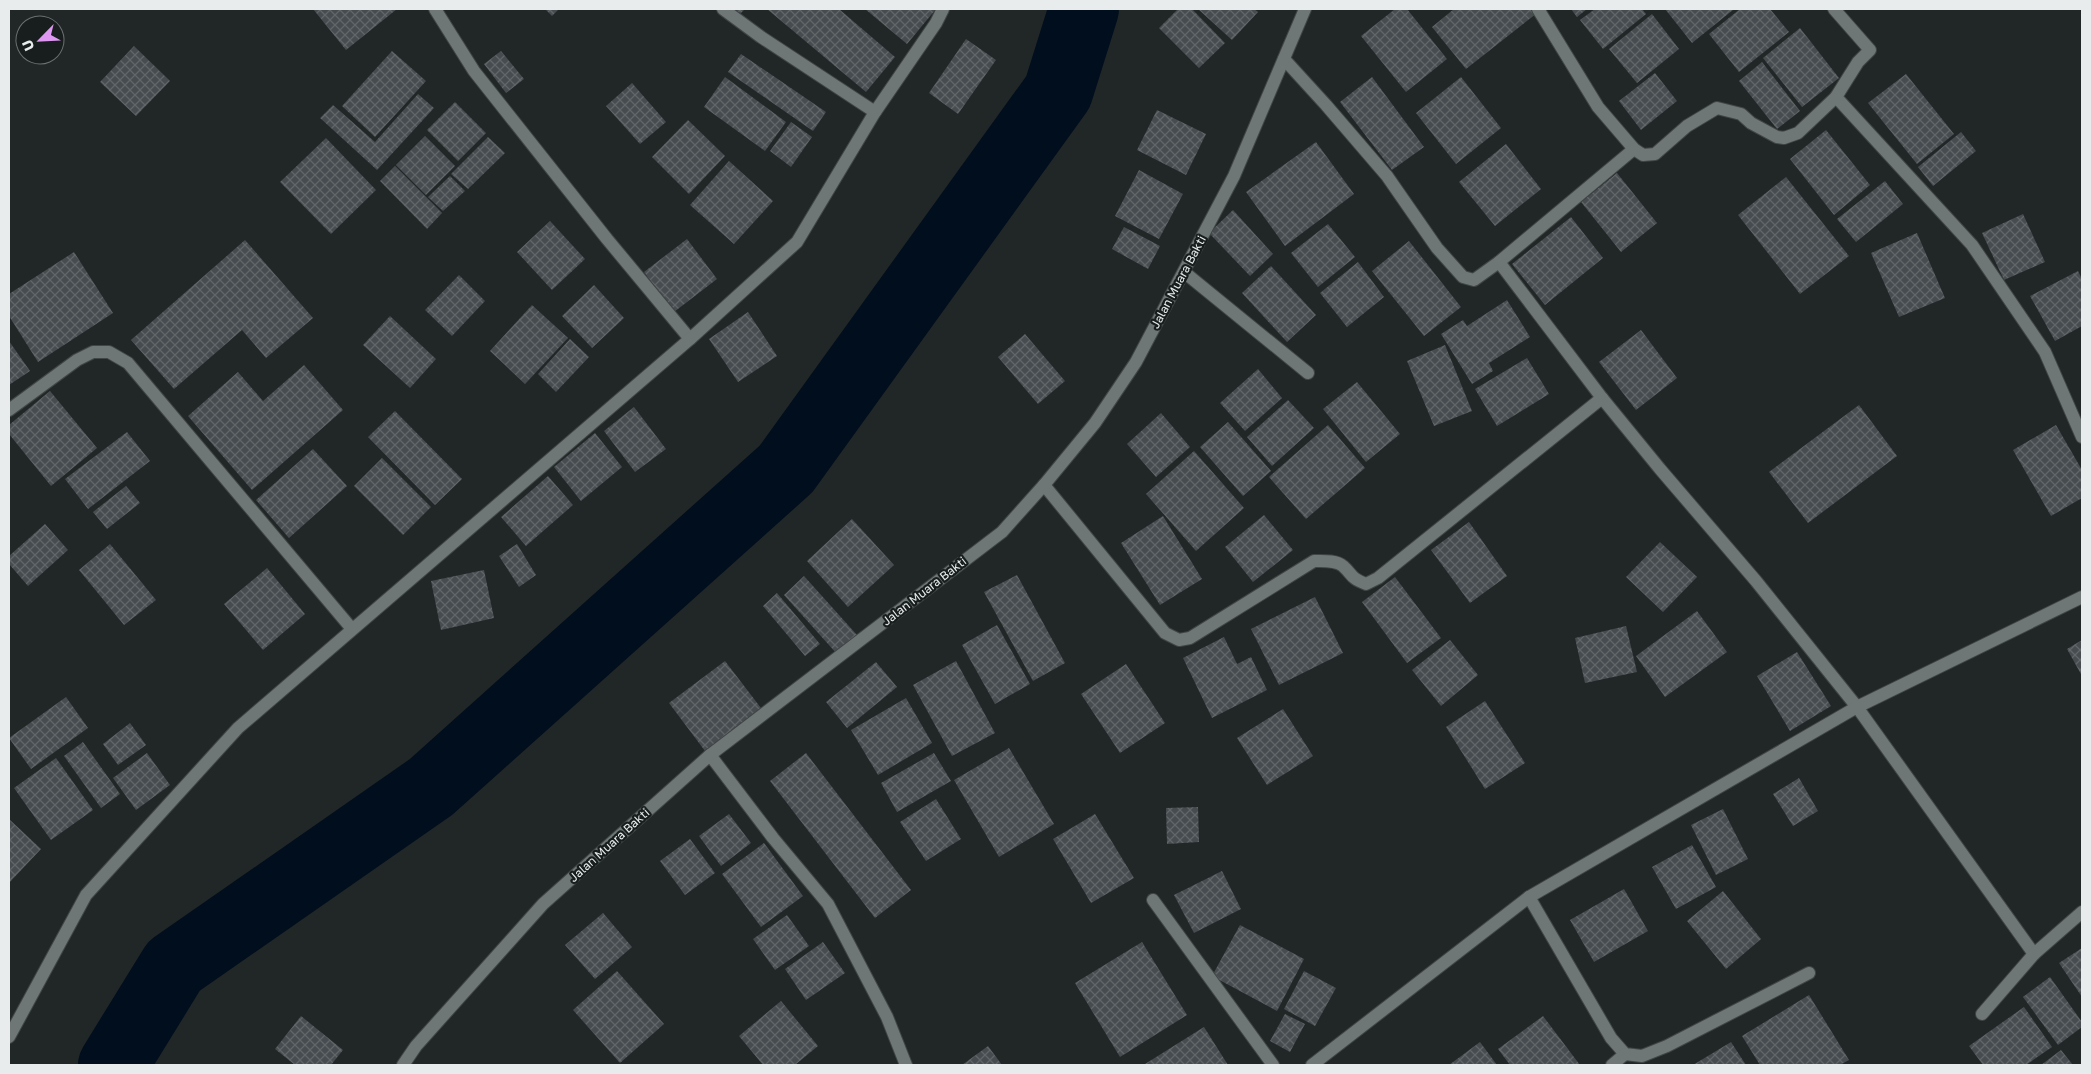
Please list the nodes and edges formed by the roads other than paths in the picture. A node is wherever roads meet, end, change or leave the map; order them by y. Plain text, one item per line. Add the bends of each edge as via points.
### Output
1 (435, 9) edge
2 (723, 9) edge
3 (943, 9) edge
4 (1305, 9) edge
5 (1538, 9) edge
6 (1834, 9) edge
7 (1284, 59) junction
8 (1836, 97) junction
9 (875, 112) junction
10 (1634, 148) junction
11 (1498, 262) junction
12 (1184, 272) junction
13 (690, 338) junction
14 (1308, 373) dead end
15 (1602, 398) junction
16 (9, 410) edge
17 (2082, 437) edge
18 (1044, 485) junction
19 (2082, 597) edge
20 (352, 629) junction
21 (1857, 708) junction
22 (710, 755) junction
23 (1529, 897) junction
24 (1153, 900) dead end
25 (2082, 912) edge
26 (2034, 954) junction
27 (1809, 974) dead end
28 (1982, 1014) dead end
29 (9, 1037) edge
30 (1625, 1054) junction
31 (1316, 1064) edge
32 (403, 1065) edge
33 (906, 1065) edge
34 (1273, 1065) edge
35 (1612, 1065) edge

1 - 13 street via 474,70
2 - 9 street
3 - 9 street
4 - 7 street, Jalan Muara Bakti
5 - 10 street via 1598,107
6 - 8 street via 1870,50 1858,62
7 - 11 street via 1387,176 1437,248 1463,278 1474,280
7 - 12 street, Jalan Muara Bakti via 1234,176
8 - 10 street via 1798,133 1784,138 1760,128 1741,114 1717,108 1686,126 1655,154 1643,155
8 - 17 street via 1972,245 2045,352
9 - 13 street via 797,242
10 - 11 street
11 - 15 street
12 - 14 street
12 - 18 street, Jalan Muara Bakti via 1136,362 1095,423
13 - 20 street
15 - 18 street via 1378,578 1366,584 1352,578 1342,565 1314,561 1190,638 1179,640 1166,633
15 - 21 street via 1756,581
16 - 20 street via 77,360 93,352 109,352 128,363
18 - 22 street, Jalan Muara Bakti via 1002,532
19 - 21 street
20 - 29 street via 238,728 86,895
21 - 23 street
21 - 26 street
22 - 32 street, Jalan Muara Bakti via 543,904 416,1046
22 - 33 street via 828,904 886,1017
23 - 30 street via 1611,1038
23 - 31 street
24 - 34 street
25 - 26 street
26 - 28 street
27 - 30 street via 1667,1046 1642,1056
30 - 35 street

